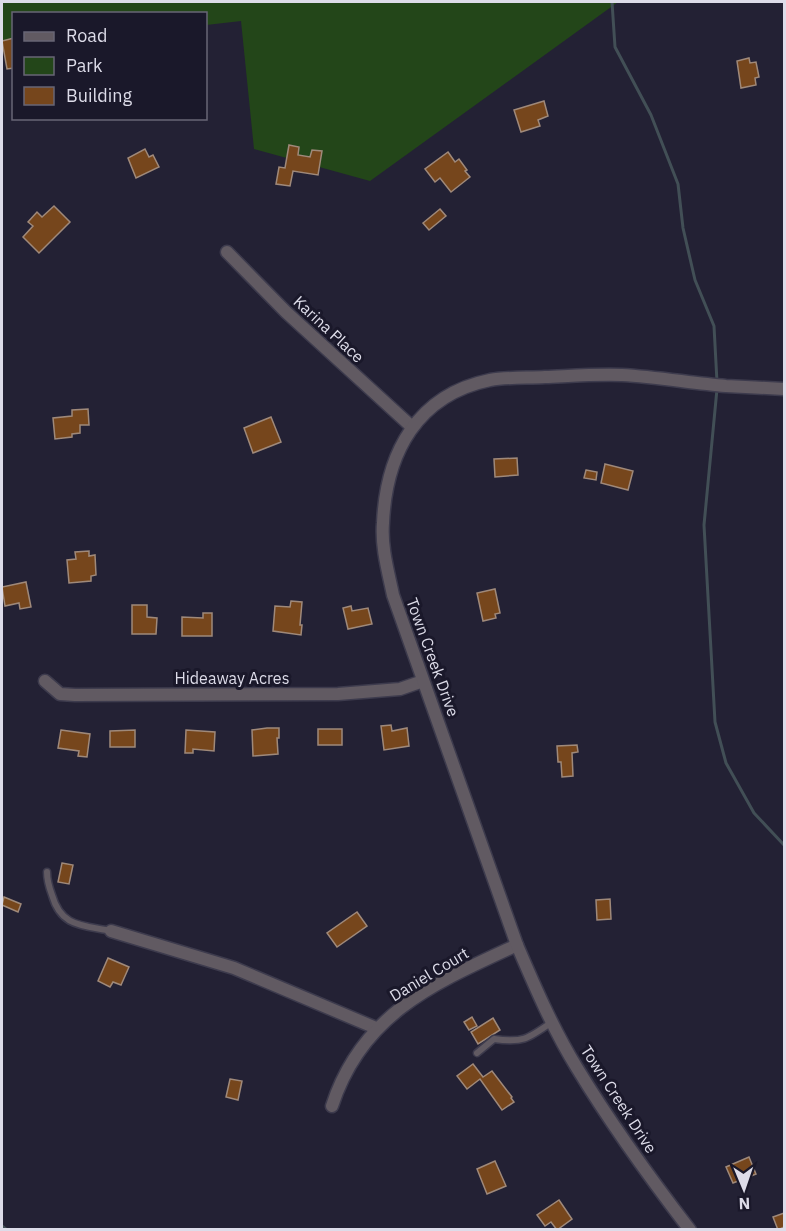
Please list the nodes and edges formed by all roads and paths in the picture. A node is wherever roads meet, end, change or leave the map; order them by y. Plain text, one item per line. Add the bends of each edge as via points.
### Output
1 (227, 252) dead end
2 (784, 388) edge
3 (412, 427) junction
4 (45, 681) dead end
5 (423, 681) junction
6 (47, 872) dead end
7 (111, 931) joint
8 (517, 945) junction
9 (552, 1022) junction
10 (376, 1028) junction
11 (477, 1053) dead end
12 (332, 1106) dead end
13 (690, 1230) edge

1 - 3 street, Karina Place via 286,312
2 - 3 street, Town Creek Drive via 622,375 490,380 447,397
3 - 5 street, Town Creek Drive via 390,473 382,524 393,595
4 - 5 street, Hideaway Acres via 60,694 75,695 349,693 400,689
5 - 8 street, Town Creek Drive
6 - 7 lane via 55,906 64,918
7 - 10 street via 234,968
8 - 9 street, Town Creek Drive
8 - 10 street, Daniel Court via 443,981 404,1004
9 - 11 lane via 529,1038 494,1039
9 - 13 street, Town Creek Drive via 577,1069 626,1143
10 - 12 street, Daniel Court via 344,1074

